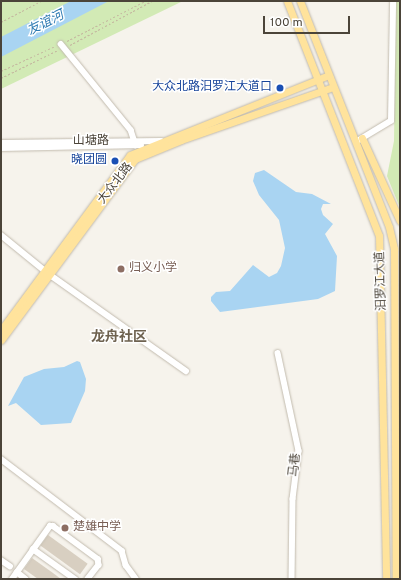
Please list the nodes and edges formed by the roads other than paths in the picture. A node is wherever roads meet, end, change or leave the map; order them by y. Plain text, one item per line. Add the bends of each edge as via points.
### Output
1 (287, 1) edge
2 (300, 1) edge
3 (393, 1) edge
4 (62, 46) road end
5 (329, 75) junction
6 (318, 79) junction
7 (333, 87) junction
8 (323, 90) junction
9 (362, 138) junction
10 (355, 141) junction
11 (1, 143) edge
12 (167, 143) junction
13 (136, 146) junction
14 (1, 148) edge
15 (130, 164) junction
16 (400, 220) edge
17 (1, 235) edge
18 (47, 272) junction
19 (1, 330) edge
20 (1, 340) edge
21 (278, 353) dead end
22 (186, 371) dead end
23 (1, 459) edge
24 (33, 549) junction
25 (1, 560) edge
26 (10, 566) dead end
27 (17, 572) junction
28 (12, 579) edge
29 (26, 579) edge
30 (75, 579) edge
31 (88, 579) edge
32 (136, 579) edge
33 (292, 579) edge
34 (386, 579) edge
35 (396, 579) edge

1 - 6 main road, 汨罗江大道
2 - 5 main road, 汨罗江大道
3 - 9 street via 391,121
4 - 13 street via 132,130
5 - 6 main road, 大众北路
5 - 7 main road, 汨罗江大道
6 - 8 main road, 汨罗江大道
6 - 12 main road, 大众北路
7 - 8 main road, 大众北路
7 - 10 main road, 汨罗江大道
8 - 12 main road, 大众北路
8 - 34 main road, 汨罗江大道 via 375,223 382,256
9 - 10 street
9 - 16 main road
10 - 35 main road, 汨罗江大道 via 389,227 394,249
11 - 13 street, 山塘路
12 - 13 street, 山塘路
12 - 13 main road, 大众北路
12 - 15 main road, 大众北路 via 140,156
13 - 14 street, 山塘路
13 - 15 street
13 - 18 main road, 大众北路
15 - 18 main road, 大众北路
17 - 18 street
18 - 19 main road, 大众北路
18 - 20 main road, 大众北路
18 - 22 street
21 - 33 street, 马巷 via 299,451 293,499
23 - 32 street via 122,551 126,564
24 - 27 street
24 - 30 street
24 - 31 street via 50,526 53,526 98,560 99,565
25 - 26 street
27 - 28 street
27 - 29 street

